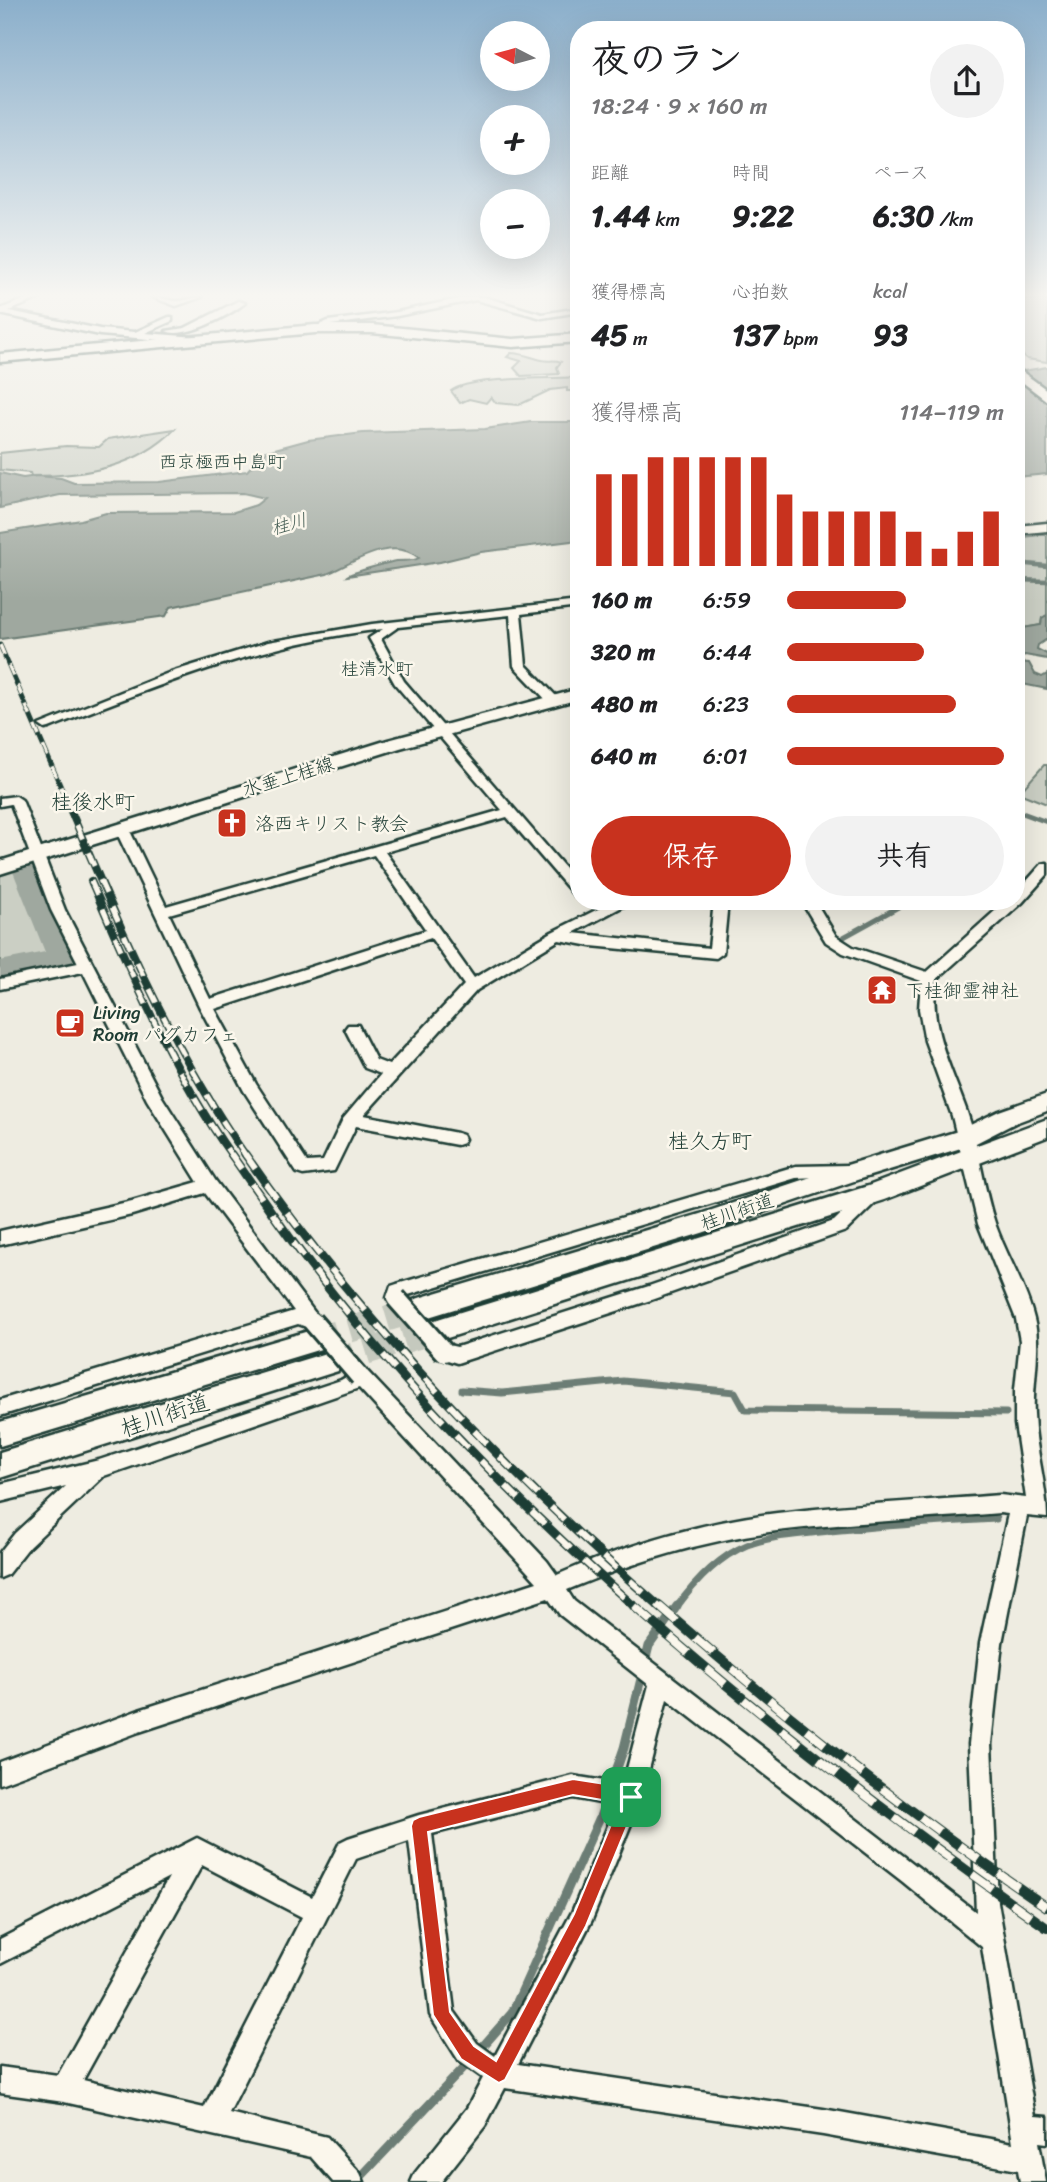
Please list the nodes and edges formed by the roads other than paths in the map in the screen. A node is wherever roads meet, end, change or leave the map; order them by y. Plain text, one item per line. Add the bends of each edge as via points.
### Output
1 (1047, 527) edge
2 (1025, 529) edge
3 (570, 605) edge
4 (515, 611) junction
5 (401, 624) junction
6 (570, 698) edge
7 (554, 701) junction
8 (45, 725) dead end
9 (441, 730) junction
10 (0, 802) edge
11 (509, 812) junction
12 (122, 831) junction
13 (377, 850) junction
14 (40, 857) junction
15 (1047, 867) edge
16 (0, 868) edge
17 (570, 882) edge
18 (1025, 891) edge
19 (589, 910) edge
20 (721, 910) edge
21 (813, 910) edge
22 (1006, 910) edge
23 (161, 912) junction
24 (436, 932) junction
25 (557, 935) junction
26 (85, 967) junction
27 (929, 978) junction
28 (0, 984) edge
29 (472, 986) junction
30 (206, 1006) junction
31 (353, 1029) dead end
32 (390, 1070) junction
33 (1047, 1102) edge
34 (352, 1119) junction
35 (1047, 1128) edge
36 (457, 1139) dead end
37 (968, 1148) junction
38 (855, 1171) junction
39 (209, 1185) junction
40 (0, 1238) edge
41 (422, 1308) tunnel mouth
42 (312, 1331) junction
43 (443, 1341) joint
44 (329, 1363) tunnel mouth
45 (360, 1377) junction
46 (0, 1408) edge
47 (0, 1434) edge
48 (0, 1465) edge
49 (99, 1469) junction
50 (0, 1493) edge
51 (1034, 1508) edge
52 (0, 1569) edge
53 (552, 1587) junction
54 (649, 1672) junction
55 (0, 1773) edge
56 (616, 1794) junction
57 (419, 1826) junction
58 (197, 1850) junction
59 (315, 1911) junction
60 (994, 1942) junction
61 (0, 1952) edge
62 (483, 2063) junction
63 (0, 2080) edge
64 (64, 2089) junction
65 (211, 2122) junction
66 (1036, 2129) edge
67 (1032, 2171) edge
68 (346, 2176) edge
69 (424, 2182) edge

1 - 2 street
3 - 4 street
4 - 5 street
4 - 7 street via 520,666
5 - 8 street via 314,635 256,649 176,674
5 - 9 street via 375,638 399,682
6 - 7 street, 水垂上桂線
7 - 9 street, 水垂上桂線
9 - 11 street
9 - 12 street, 水垂上桂線
10 - 14 street via 16,800
11 - 13 street
11 - 17 street
12 - 14 street, 水垂上桂線
12 - 23 street
13 - 23 street
13 - 24 street
14 - 16 street, 水垂上桂線
14 - 26 street
15 - 18 street
19 - 25 street
20 - 25 street via 716,953
21 - 27 street via 831,939 848,950
22 - 27 street
23 - 30 street
24 - 29 street
24 - 30 street
25 - 29 street
26 - 28 street
26 - 39 street via 155,1100
27 - 37 street via 925,992 935,1049
29 - 32 street
30 - 34 street via 250,1087 303,1169 328,1167
31 - 32 street via 370,1064
32 - 34 street
33 - 37 street, 桂川街道 via 1007,1117
34 - 36 street
35 - 37 street, 桂川街道
37 - 38 street, 桂川街道
37 - 43 street, 桂川街道 via 874,1192
37 - 51 street via 987,1224 1025,1316 1029,1352 1024,1396
38 - 41 street, 桂川街道
38 - 43 street, bridge via 796,1172 397,1291 396,1298
39 - 40 street
39 - 42 street
42 - 45 street, bridge
42 - 46 street via 298,1317
42 - 47 street, 桂川街道
44 - 48 street, 桂川街道
45 - 49 street via 347,1387
45 - 53 street via 540,1568
49 - 50 street
49 - 52 street via 22,1540
51 - 53 street via 1000,1504 749,1527 610,1562
51 - 60 street via 990,1643 980,1744 986,1902
53 - 54 street via 567,1608
53 - 55 street via 139,1721
54 - 56 street
54 - 60 street
56 - 57 street via 573,1787
56 - 62 street via 580,1920
57 - 59 street via 348,1850
57 - 62 street via 442,2015
58 - 59 street
58 - 61 street
58 - 64 street
59 - 65 street
60 - 66 street
62 - 67 street via 823,2122
62 - 69 street via 476,2117
63 - 64 street
64 - 65 street
65 - 68 street via 318,2147
66 - 67 street

